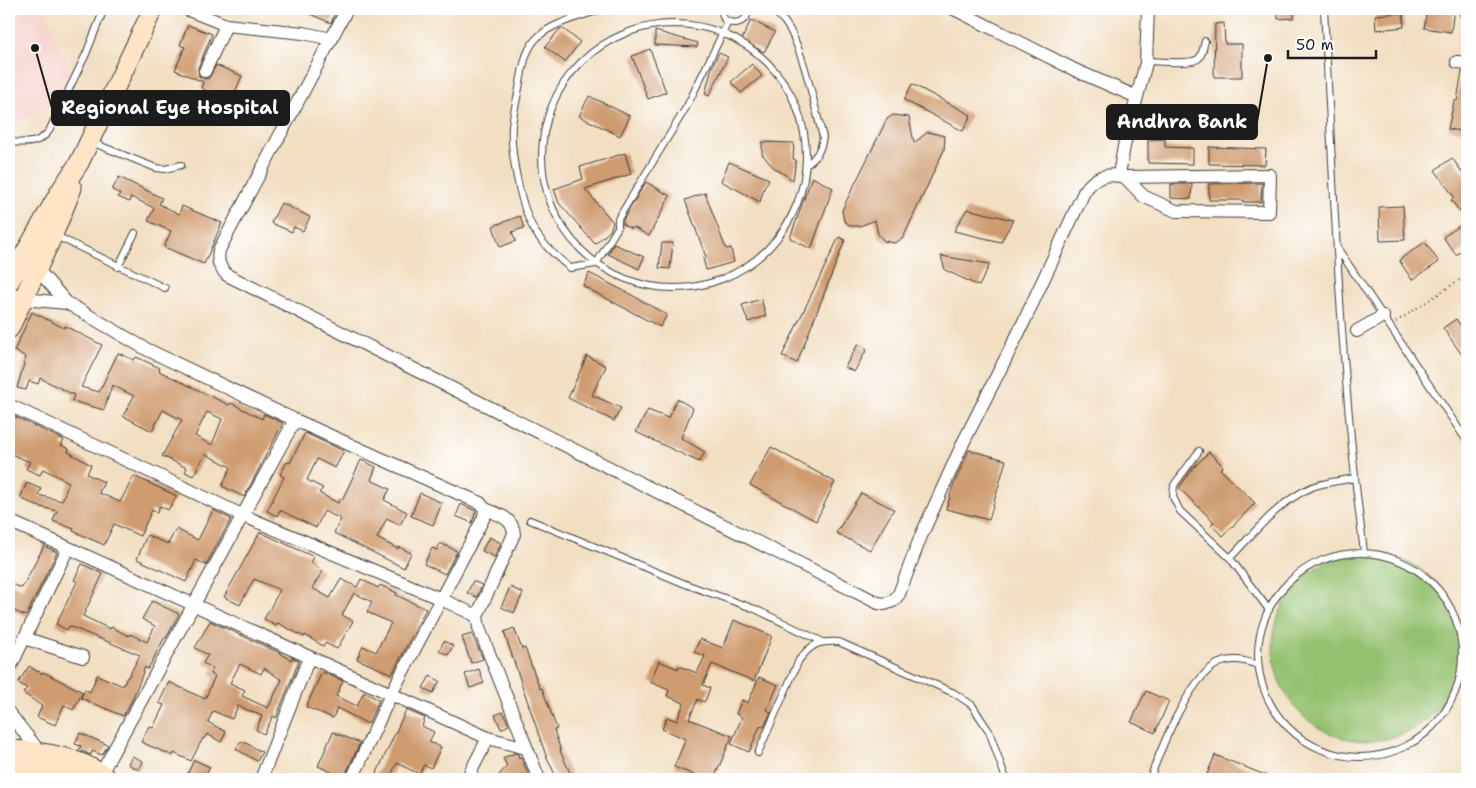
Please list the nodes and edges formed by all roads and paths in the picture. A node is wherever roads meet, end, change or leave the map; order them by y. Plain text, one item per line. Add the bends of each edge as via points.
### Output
1 (104, 9) edge
2 (152, 9) edge
3 (186, 9) edge
4 (348, 9) edge
5 (602, 9) edge
6 (721, 9) edge
7 (749, 9) edge
8 (768, 9) edge
9 (954, 9) edge
10 (1148, 9) edge
11 (1324, 9) edge
12 (728, 22) junction
13 (226, 25) junction
14 (722, 37) junction
15 (332, 39) junction
16 (1204, 41) dead end
17 (1146, 61) junction
18 (205, 71) dead end
19 (1137, 96) junction
20 (90, 141) junction
21 (9, 142) edge
22 (79, 163) junction
23 (809, 163) junction
24 (181, 165) dead end
25 (1122, 176) junction
26 (135, 233) dead end
27 (53, 235) junction
28 (1337, 248) junction
29 (14, 257) edge
30 (596, 264) junction
31 (118, 267) junction
32 (38, 269) junction
33 (1467, 275) edge
34 (9, 282) edge
35 (165, 288) dead end
36 (15, 296) edge
37 (67, 303) junction
38 (1387, 321) junction
39 (9, 329) edge
40 (1357, 330) dead end
41 (9, 405) edge
42 (295, 420) junction
43 (1467, 441) edge
44 (1199, 451) dead end
45 (1354, 478) junction
46 (485, 509) junction
47 (244, 516) junction
48 (530, 520) dead end
49 (9, 521) edge
50 (68, 548) junction
51 (1364, 552) junction
52 (1230, 558) junction
53 (441, 599) junction
54 (194, 605) junction
55 (1269, 610) junction
56 (477, 616) junction
57 (24, 638) junction
58 (821, 641) junction
59 (1465, 649) edge
60 (83, 656) dead end
61 (309, 658) junction
62 (1258, 665) junction
63 (9, 670) edge
64 (391, 694) junction
65 (9, 713) edge
66 (488, 738) junction
67 (526, 748) junction
68 (9, 750) edge
69 (39, 751) junction
70 (758, 752) dead end
71 (9, 766) edge
72 (102, 777) edge
73 (76, 779) edge
74 (261, 779) edge
75 (352, 779) edge
76 (467, 779) edge
77 (539, 779) edge
78 (1006, 779) edge
79 (1150, 779) edge

1 - 21 lane via 49,131 32,143
2 - 20 main road
3 - 13 street
4 - 15 street
5 - 30 lane via 555,26 530,46 524,61 512,126 514,164 535,232 570,268
6 - 12 lane
7 - 12 lane via 742,21
8 - 23 lane via 774,11 790,30 823,137 818,154
9 - 19 street
10 - 17 street
11 - 28 lane
12 - 14 lane
13 - 15 street
13 - 18 street
14 - 23 lane via 752,48 788,86 807,136
14 - 30 lane via 687,106 618,220 618,228
14 - 30 lane via 703,29 675,26 642,29 618,36 591,52 568,76 551,104 541,131 540,164 544,192 565,234
15 - 25 street via 220,250 217,260 227,276 878,603 892,602 899,594 932,510 1084,192 1089,184 1104,174
16 - 17 lane via 1200,58 1192,62
17 - 19 street
19 - 25 street via 1124,146
20 - 22 main road
20 - 24 lane via 156,168
22 - 27 main road
22 - 29 main road
23 - 30 lane via 805,189 776,238 755,259 731,274 704,285 678,288 625,280
25 - 25 street via 1270,175 1269,212 1176,211 1143,196
26 - 31 lane
27 - 31 lane
27 - 32 main road
28 - 38 lane
28 - 45 lane
29 - 32 street
29 - 34 main road
31 - 35 lane
32 - 36 main road
32 - 37 street
33 - 38 path
36 - 37 street
36 - 39 main road
37 - 42 street via 146,349
38 - 40 street
38 - 43 lane
41 - 47 street
42 - 46 street via 480,503
42 - 47 street
44 - 52 lane via 1174,485 1173,497 1180,511
45 - 51 lane
45 - 52 lane via 1314,486 1295,496 1280,506
46 - 53 street via 484,517
46 - 56 street via 510,522 514,534
47 - 53 street
47 - 54 street
48 - 58 lane via 688,585 756,609
49 - 50 street
50 - 54 street
50 - 57 street
51 - 55 lane via 1339,554 1316,562 1295,576 1278,594
51 - 59 lane via 1401,560 1432,581 1454,612
52 - 55 lane
53 - 56 street
53 - 64 street
54 - 61 street
54 - 72 street
55 - 62 lane via 1259,640
56 - 67 street
57 - 60 street
57 - 63 street
58 - 70 lane via 807,649 800,660
58 - 78 lane via 839,642 954,693 972,705 989,732
59 - 62 lane via 1456,691 1439,720 1420,738 1400,749 1378,756 1355,758 1312,746 1285,725 1266,697
61 - 64 street
61 - 74 street
62 - 79 lane via 1242,659 1229,660 1217,664 1200,679 1180,709
64 - 66 street
64 - 75 street
65 - 69 street
66 - 67 street
66 - 76 street
67 - 77 street
68 - 69 main road
69 - 72 main road via 71,760
71 - 73 main road via 36,767

